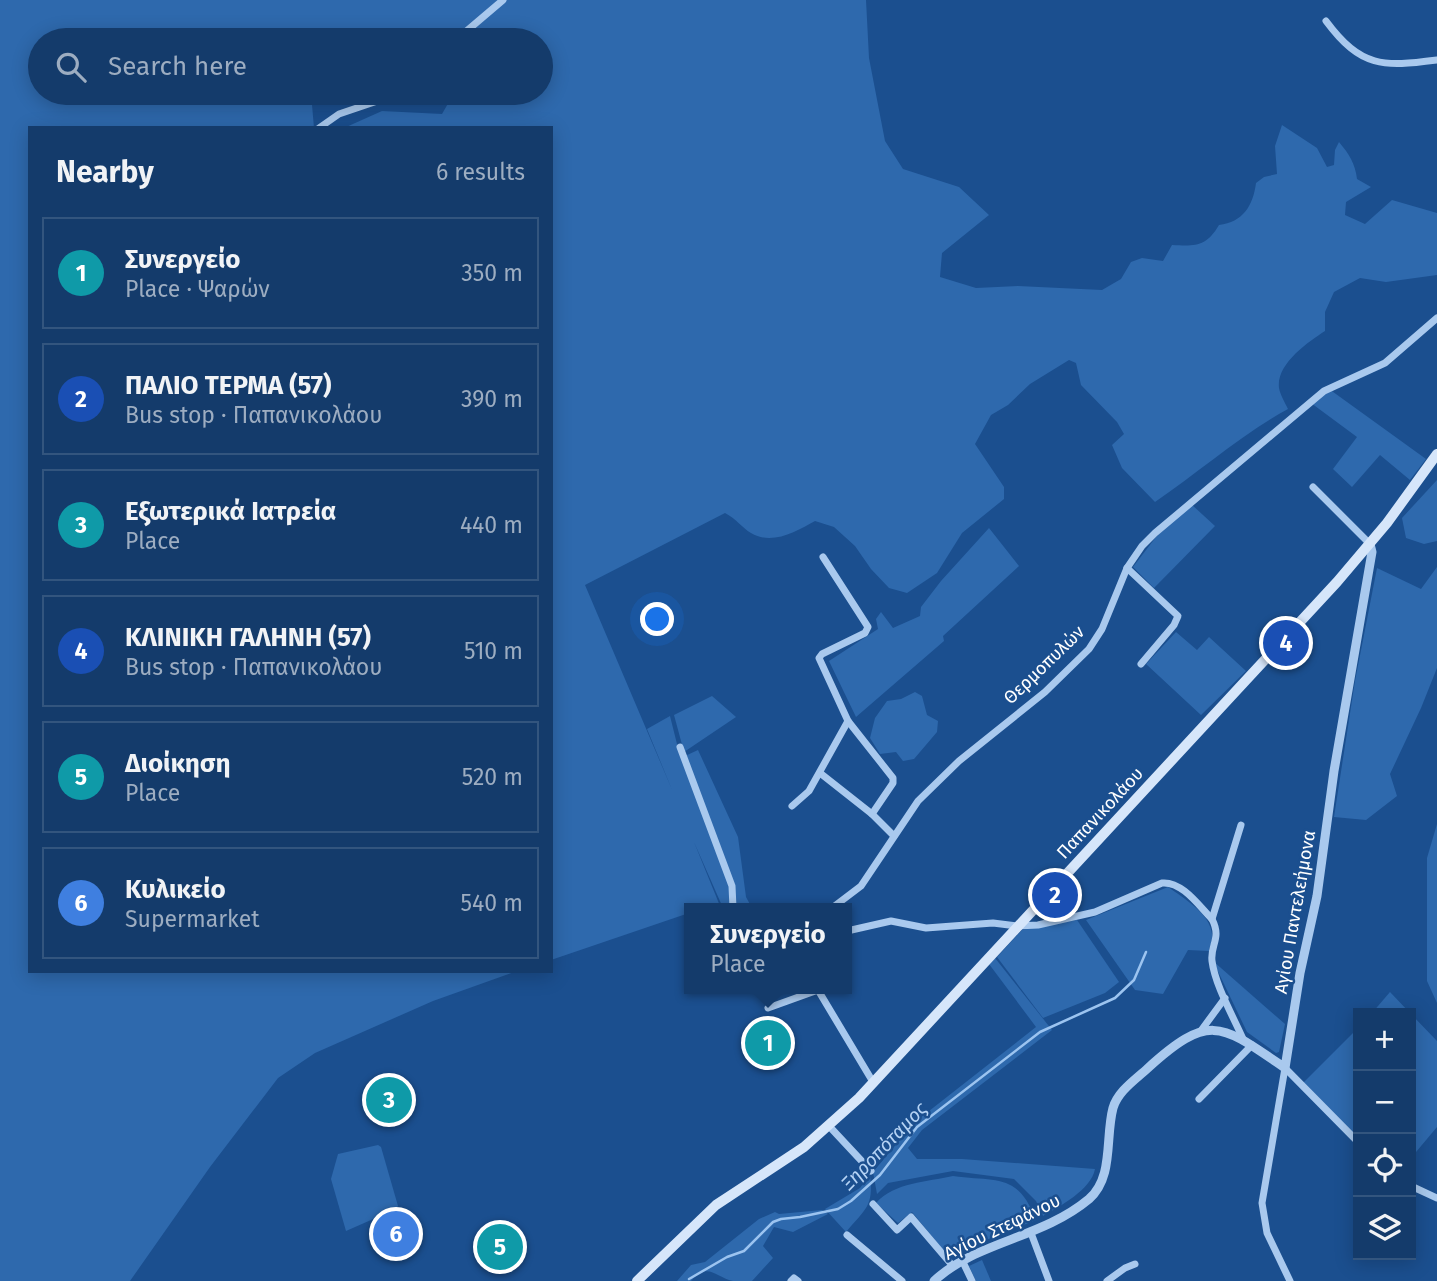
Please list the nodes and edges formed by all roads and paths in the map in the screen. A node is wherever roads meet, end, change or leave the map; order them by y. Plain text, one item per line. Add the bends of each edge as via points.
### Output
1 (503, 0) edge
2 (1326, 21) dead end
3 (470, 28) edge
4 (1437, 61) edge
5 (366, 105) edge
6 (322, 126) edge
7 (1437, 318) edge
8 (1437, 454) edge
9 (1313, 487) dead end
10 (1370, 544) junction
11 (823, 557) dead end
12 (1127, 568) junction
13 (1141, 664) dead end
14 (848, 721) junction
15 (680, 747) dead end
16 (820, 773) junction
17 (792, 806) dead end
18 (872, 814) junction
19 (1241, 825) dead end
20 (894, 836) junction
21 (733, 903) edge
22 (839, 903) edge
23 (1212, 919) junction
24 (1017, 926) junction
25 (852, 930) edge
26 (807, 994) edge
27 (820, 994) edge
28 (1225, 998) junction
29 (768, 1008) dead end
30 (1200, 1032) junction
31 (1243, 1039) junction
32 (1252, 1045) junction
33 (1285, 1068) junction
34 (873, 1082) junction
35 (1199, 1100) dead end
36 (829, 1126) junction
37 (1353, 1137) edge
38 (871, 1171) dead end
39 (1416, 1188) edge
40 (1437, 1198) edge
41 (873, 1204) dead end
42 (1031, 1233) junction
43 (847, 1235) dead end
44 (961, 1260) junction
45 (1135, 1264) dead end
46 (952, 1265) junction
47 (637, 1281) edge
48 (902, 1281) edge
49 (934, 1281) edge
50 (972, 1281) edge
51 (1049, 1281) edge
52 (1107, 1281) edge
53 (1290, 1281) edge

1 - 3 street
2 - 4 street via 1365,58 1392,65
5 - 6 street
7 - 12 street, Θερμοπυλών via 1385,363 1324,391 1155,533
8 - 10 main road, Παπανικολάου
9 - 10 street
10 - 24 main road, Παπανικολάου
10 - 33 street, Αγίου Παντελεήμονα via 1317,896
11 - 14 street via 868,629 819,656
12 - 13 street via 1178,616
12 - 20 street, Θερμοπυλών via 1102,629 1087,651 1045,692 959,761 918,801
14 - 16 street
14 - 18 street via 893,778
15 - 21 street via 732,886
16 - 17 street
16 - 18 street
18 - 20 street
19 - 23 street
20 - 22 street, Θερμοπυλών via 861,886
23 - 24 street via 1179,887 1167,882 1094,912
23 - 28 street via 1217,932 1212,961
24 - 25 street via 993,923 926,928 891,921
24 - 34 main road, Παπανικολάου
26 - 29 street
27 - 34 street
28 - 30 street
28 - 31 street
30 - 31 street via 1217,1031
30 - 42 street, Αγίου Στεφάνου via 1174,1044 1116,1101 1105,1174 1096,1192 1056,1222
31 - 32 street
32 - 33 street
32 - 35 street
33 - 37 street
33 - 53 street, Αγίου Παντελεήμονα via 1263,1210 1267,1233
34 - 36 main road, Παπανικολάου
36 - 38 street
36 - 47 main road, Παπανικολάου via 716,1205
39 - 40 street
41 - 46 street via 897,1230 911,1217
42 - 44 street, Αγίου Στεφάνου
42 - 51 street
43 - 48 street
44 - 46 street, Αγίου Στεφάνου
44 - 50 street
45 - 52 street
46 - 49 street, Αγίου Στεφάνου

